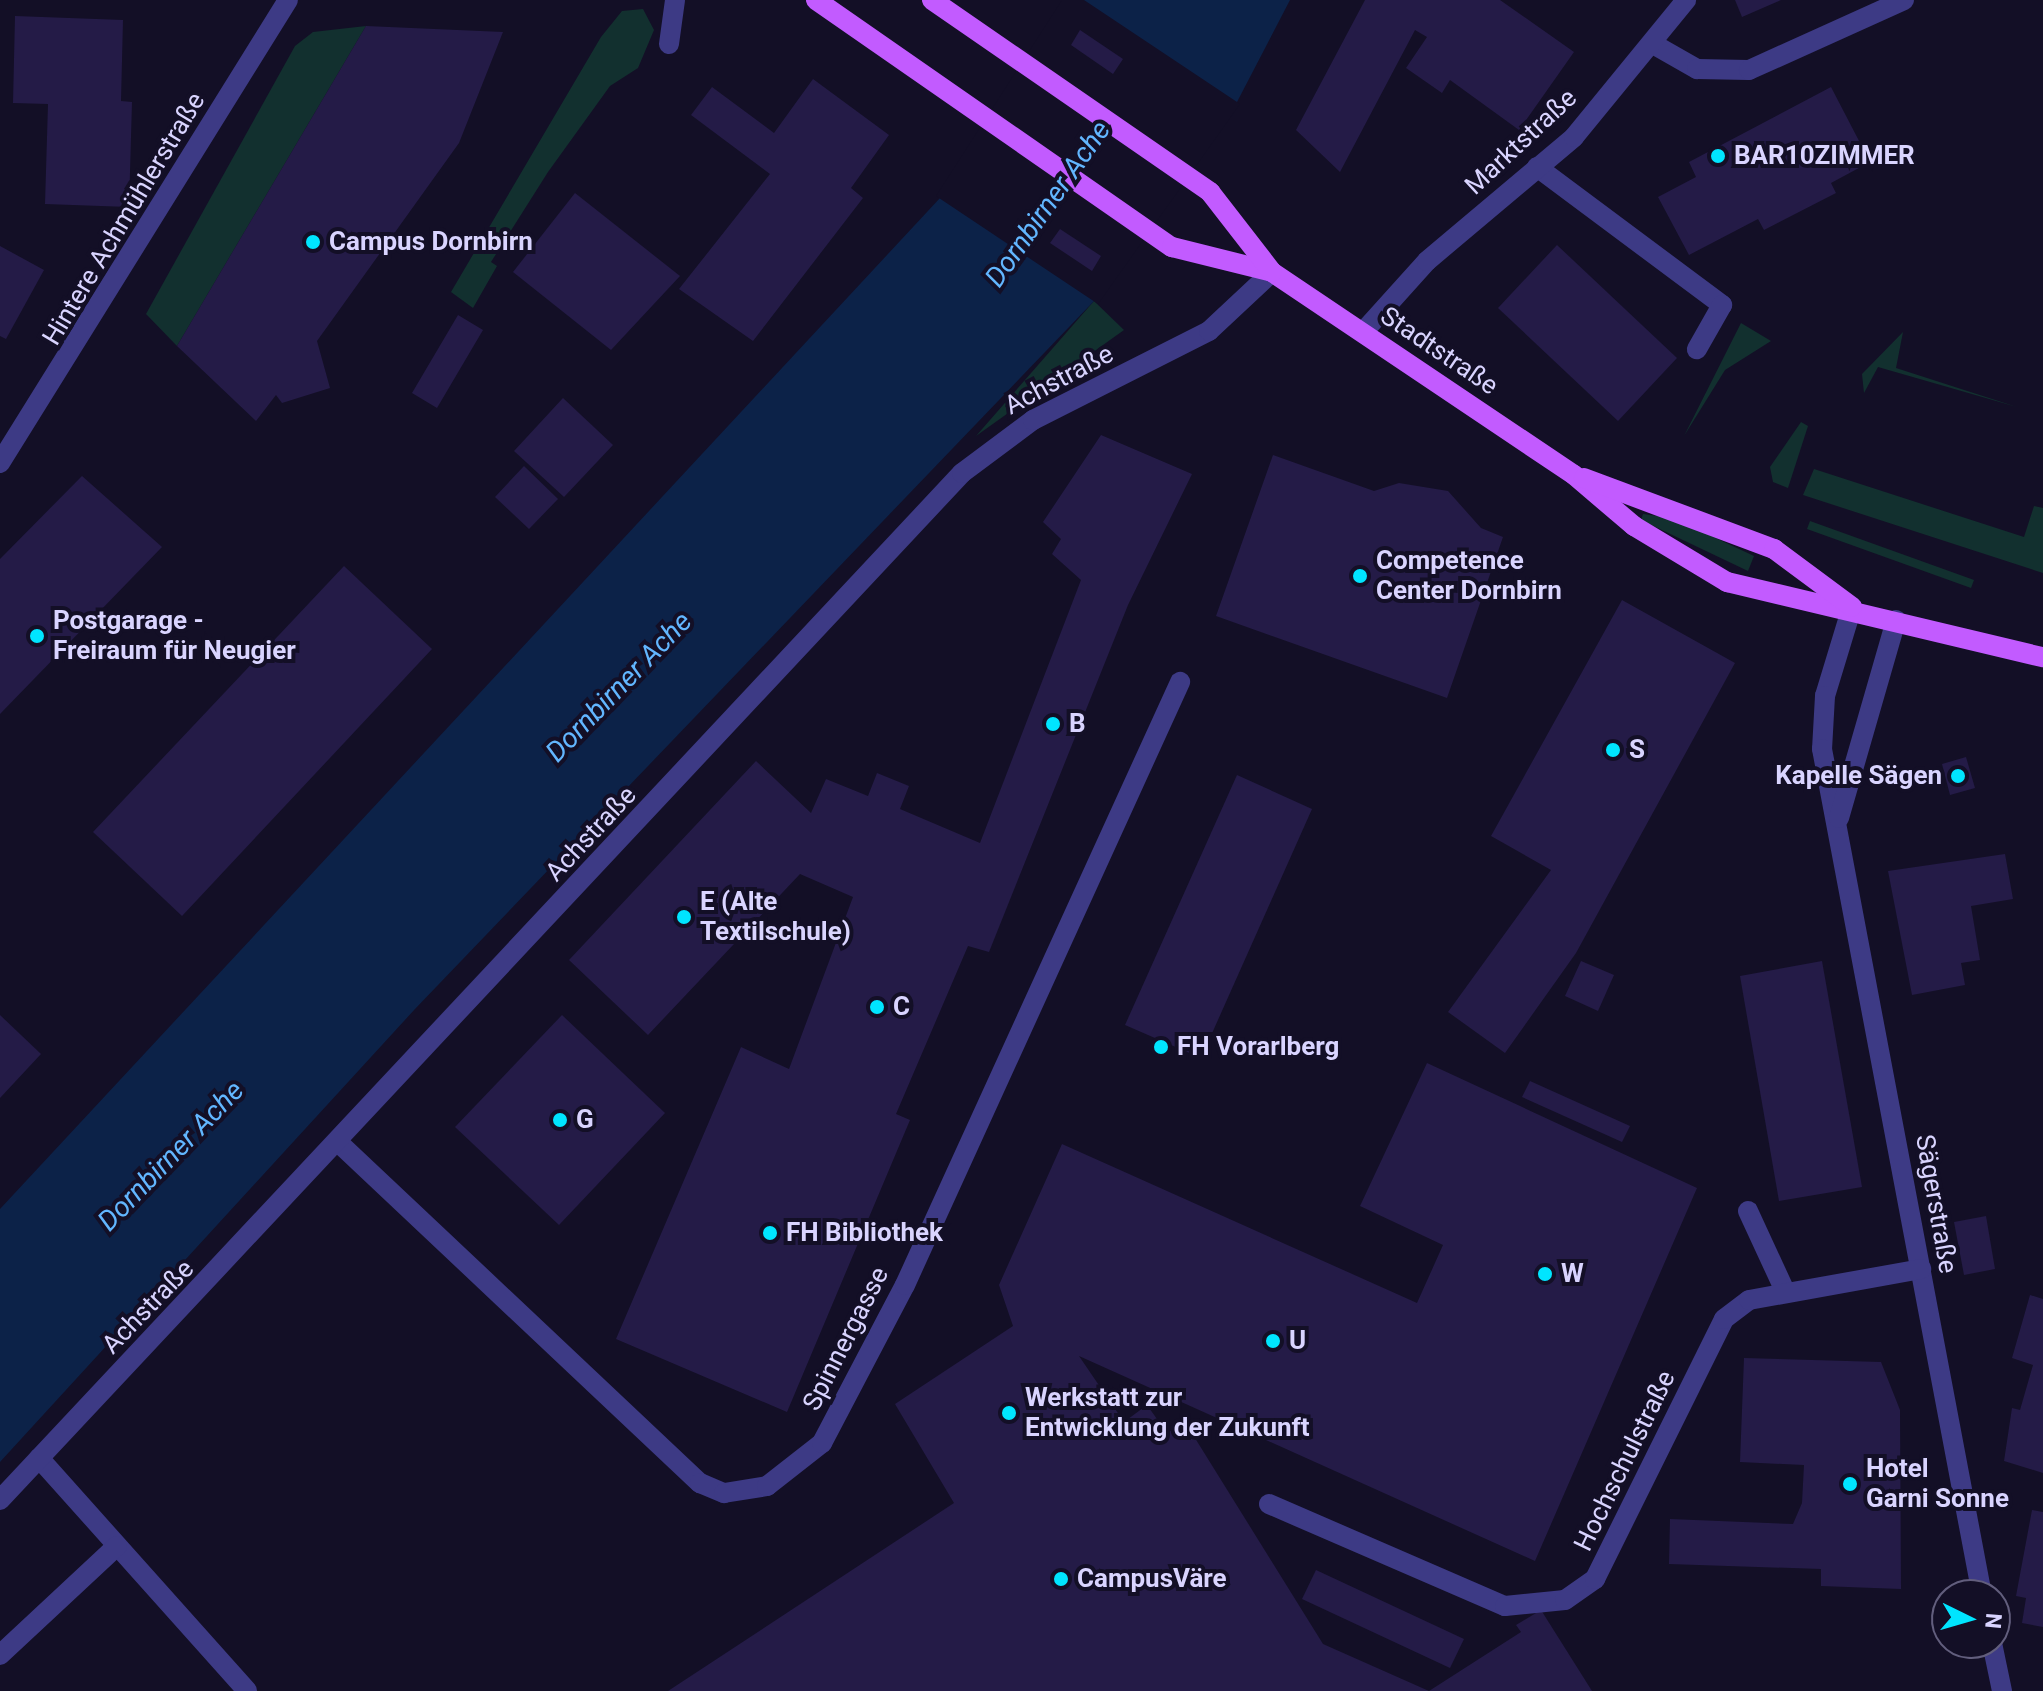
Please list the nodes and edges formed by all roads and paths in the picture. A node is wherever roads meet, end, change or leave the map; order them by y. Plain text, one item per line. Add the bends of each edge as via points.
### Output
1 (288, 0) edge
2 (675, 0) edge
3 (816, 0) edge
4 (932, 0) edge
5 (1686, 0) edge
6 (1904, 0) edge
7 (669, 44) dead end
8 (1653, 44) junction
9 (1537, 167) junction
10 (1272, 272) junction
11 (1364, 331) junction
12 (1697, 349) dead end
13 (0, 463) edge
14 (1574, 475) junction
15 (1852, 607) junction
16 (1896, 620) junction
17 (2043, 657) edge
18 (1180, 682) dead end
19 (1838, 822) junction
20 (339, 1143) junction
21 (1748, 1211) dead end
22 (1921, 1269) junction
23 (1785, 1291) junction
24 (39, 1458) junction
25 (0, 1500) edge
26 (1269, 1504) dead end
27 (117, 1546) junction
28 (1979, 1579) edge
29 (0, 1655) edge
30 (1995, 1659) edge
31 (247, 1691) edge
32 (2002, 1691) edge

1 - 13 street, Hintere Achmühlerstraße
2 - 7 street
3 - 10 main road, Stadtstraße via 1159,239
4 - 10 main road, Stadtstraße via 1197,183
5 - 8 street, Marktstraße
6 - 8 street via 1749,70 1697,69
8 - 9 street, Marktstraße via 1574,137
9 - 11 street, Marktstraße via 1417,271
9 - 12 street via 1722,305
10 - 11 main road, Stadtstraße
10 - 20 street, Achstraße via 1209,331 1033,420 962,473
11 - 14 main road, Stadtstraße
14 - 15 main road, Stadtstraße via 1733,530 1801,565
14 - 15 main road, Stadtstraße via 1634,526 1727,582 1788,600
15 - 16 main road, Stadtstraße
15 - 19 street, Sägerstraße via 1821,722
16 - 17 main road, Stadtstraße
16 - 19 street, Sägerstraße
18 - 20 street, Spinnergasse via 898,1298 822,1443 767,1486 724,1493 700,1483
19 - 22 street, Sägerstraße
20 - 24 street, Achstraße
21 - 23 street
22 - 23 street, Hochschulstraße
22 - 28 street, Sägerstraße
23 - 26 street, Hochschulstraße via 1749,1300 1724,1319 1595,1579 1565,1600 1505,1606
24 - 25 street, Achstraße
24 - 27 street
27 - 29 street
27 - 31 street
30 - 32 street

